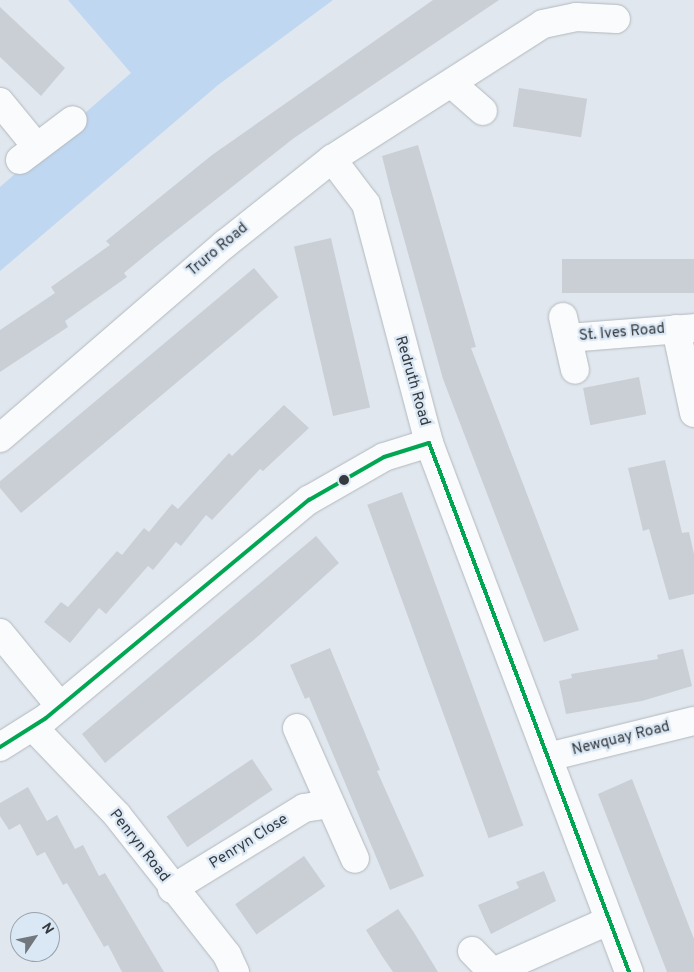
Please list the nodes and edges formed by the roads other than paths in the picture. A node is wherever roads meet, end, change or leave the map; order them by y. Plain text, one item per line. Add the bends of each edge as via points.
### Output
1 (616, 19) edge
2 (452, 84) junction
3 (0, 102) edge
4 (482, 111) dead end
5 (73, 120) dead end
6 (332, 158) junction
7 (685, 328) edge
8 (575, 370) dead end
9 (694, 413) edge
10 (0, 438) edge
11 (429, 443) junction
12 (0, 633) edge
13 (60, 706) junction
14 (694, 721) edge
15 (33, 727) junction
16 (297, 728) dead end
17 (0, 747) edge
18 (548, 757) junction
19 (328, 804) junction
20 (355, 859) dead end
21 (172, 889) junction
22 (611, 926) junction
23 (472, 951) dead end
24 (235, 972) edge
25 (492, 972) edge
26 (629, 972) edge

1 - 2 street, Truro Road via 556,18
2 - 4 street
2 - 6 street, Truro Road
3 - 5 street via 28,153
6 - 10 street, Truro Road via 225,244
6 - 11 street, Redruth Road via 366,204
7 - 8 street, St. Ives Road via 566,327
7 - 9 street, St. Ives Road
11 - 13 street via 384,457 310,500
11 - 18 street, Redruth Road
12 - 13 street
13 - 15 street
14 - 18 street, Newquay Road
15 - 17 street
15 - 21 street, Penryn Road via 118,815
16 - 19 street
18 - 22 street, Redruth Road
19 - 20 street
19 - 21 street, Penryn Close via 304,808
21 - 24 street, Penryn Road via 226,955
22 - 25 street via 599,924
22 - 26 street, Redruth Road
23 - 25 street

